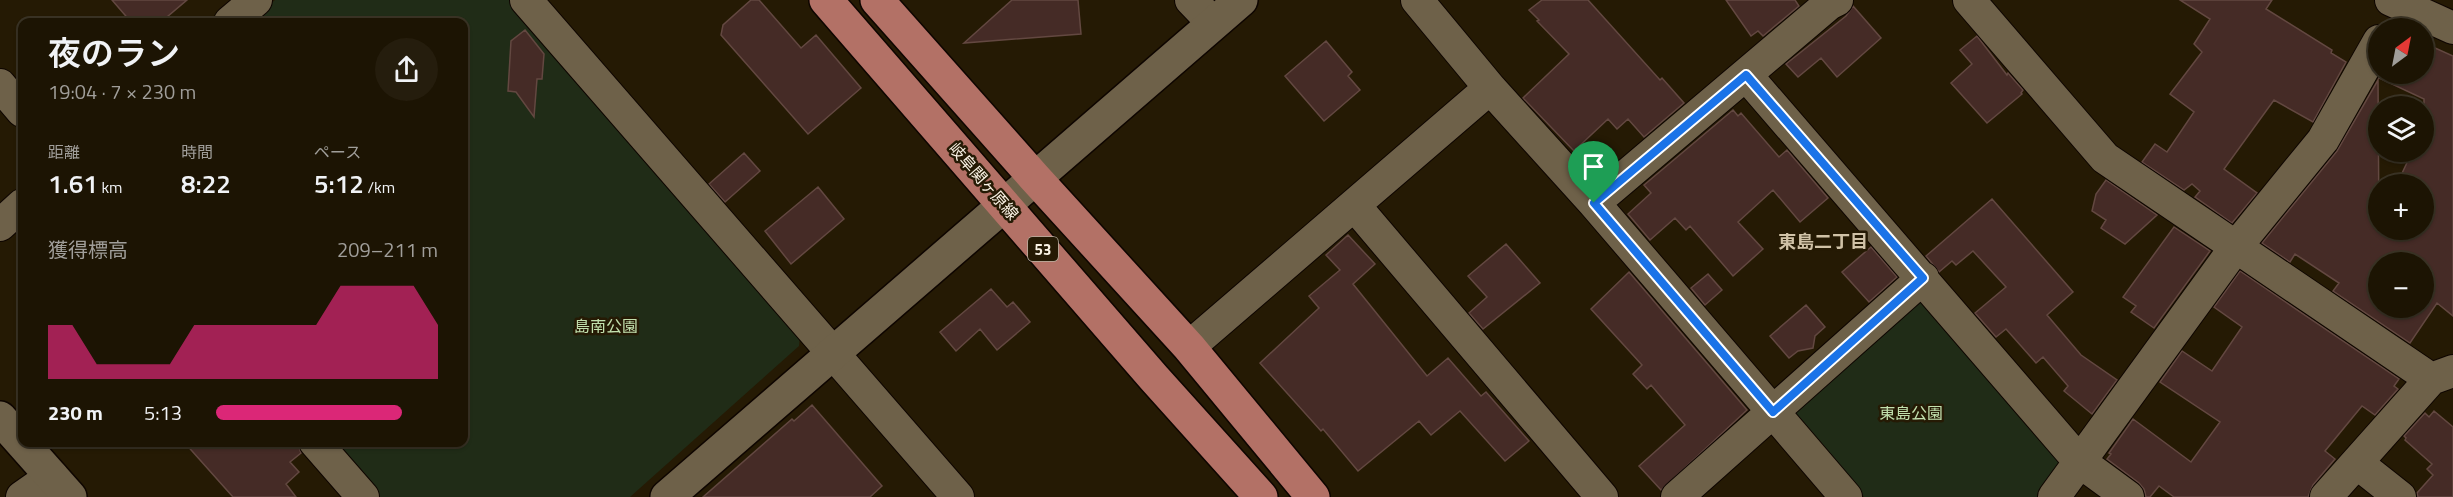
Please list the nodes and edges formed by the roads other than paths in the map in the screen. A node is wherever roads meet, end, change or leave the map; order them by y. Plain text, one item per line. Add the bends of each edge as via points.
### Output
1 (526, 0) edge
2 (826, 0) edge
3 (877, 0) edge
4 (1241, 0) edge
5 (1417, 0) edge
6 (1837, 0) edge
7 (1969, 0) edge
8 (1202, 11) edge
9 (2392, 11) edge
10 (2453, 28) edge
11 (2368, 60) edge
12 (1746, 75) junction
13 (0, 85) edge
14 (1490, 88) junction
15 (18, 106) edge
16 (1034, 177) junction
17 (1594, 203) junction
18 (1005, 205) junction
19 (1355, 206) junction
20 (18, 209) edge
21 (0, 225) edge
22 (2235, 248) junction
23 (1923, 278) junction
24 (1189, 347) junction
25 (832, 354) junction
26 (2442, 375) edge
27 (1773, 412) junction
28 (0, 418) edge
29 (18, 438) edge
30 (26, 447) edge
31 (319, 447) edge
32 (2079, 461) junction
33 (2357, 463) junction
34 (61, 486) edge
35 (1312, 495) edge
36 (22, 497) edge
37 (363, 497) edge
38 (667, 497) edge
39 (958, 497) edge
40 (1261, 497) edge
41 (1602, 497) edge
42 (1677, 497) edge
43 (1846, 497) edge
44 (2054, 497) edge
45 (2128, 497) edge
46 (2326, 497) edge
47 (2400, 497) edge

1 - 25 street
2 - 18 main road, 岐阜関ヶ原線 / 53
3 - 16 main road, 53
4 - 8 street
5 - 14 street
6 - 12 street
7 - 22 street via 2105,158
8 - 16 street
9 - 10 street
11 - 22 street via 2323,140
12 - 17 street
12 - 23 street
13 - 15 street
14 - 17 street
14 - 19 street
16 - 18 street
16 - 24 main road, 53
17 - 27 street
18 - 25 street
18 - 40 main road, 岐阜関ヶ原線 / 53
19 - 24 street
19 - 41 street
20 - 21 street
22 - 26 street
22 - 32 street
23 - 27 street
23 - 32 street
24 - 35 main road, 53
25 - 38 street
25 - 39 street
26 - 33 street
27 - 42 street
27 - 43 street
28 - 29 street
30 - 34 street
31 - 37 street
32 - 44 street
32 - 45 street
33 - 46 street
33 - 47 street
34 - 36 street

